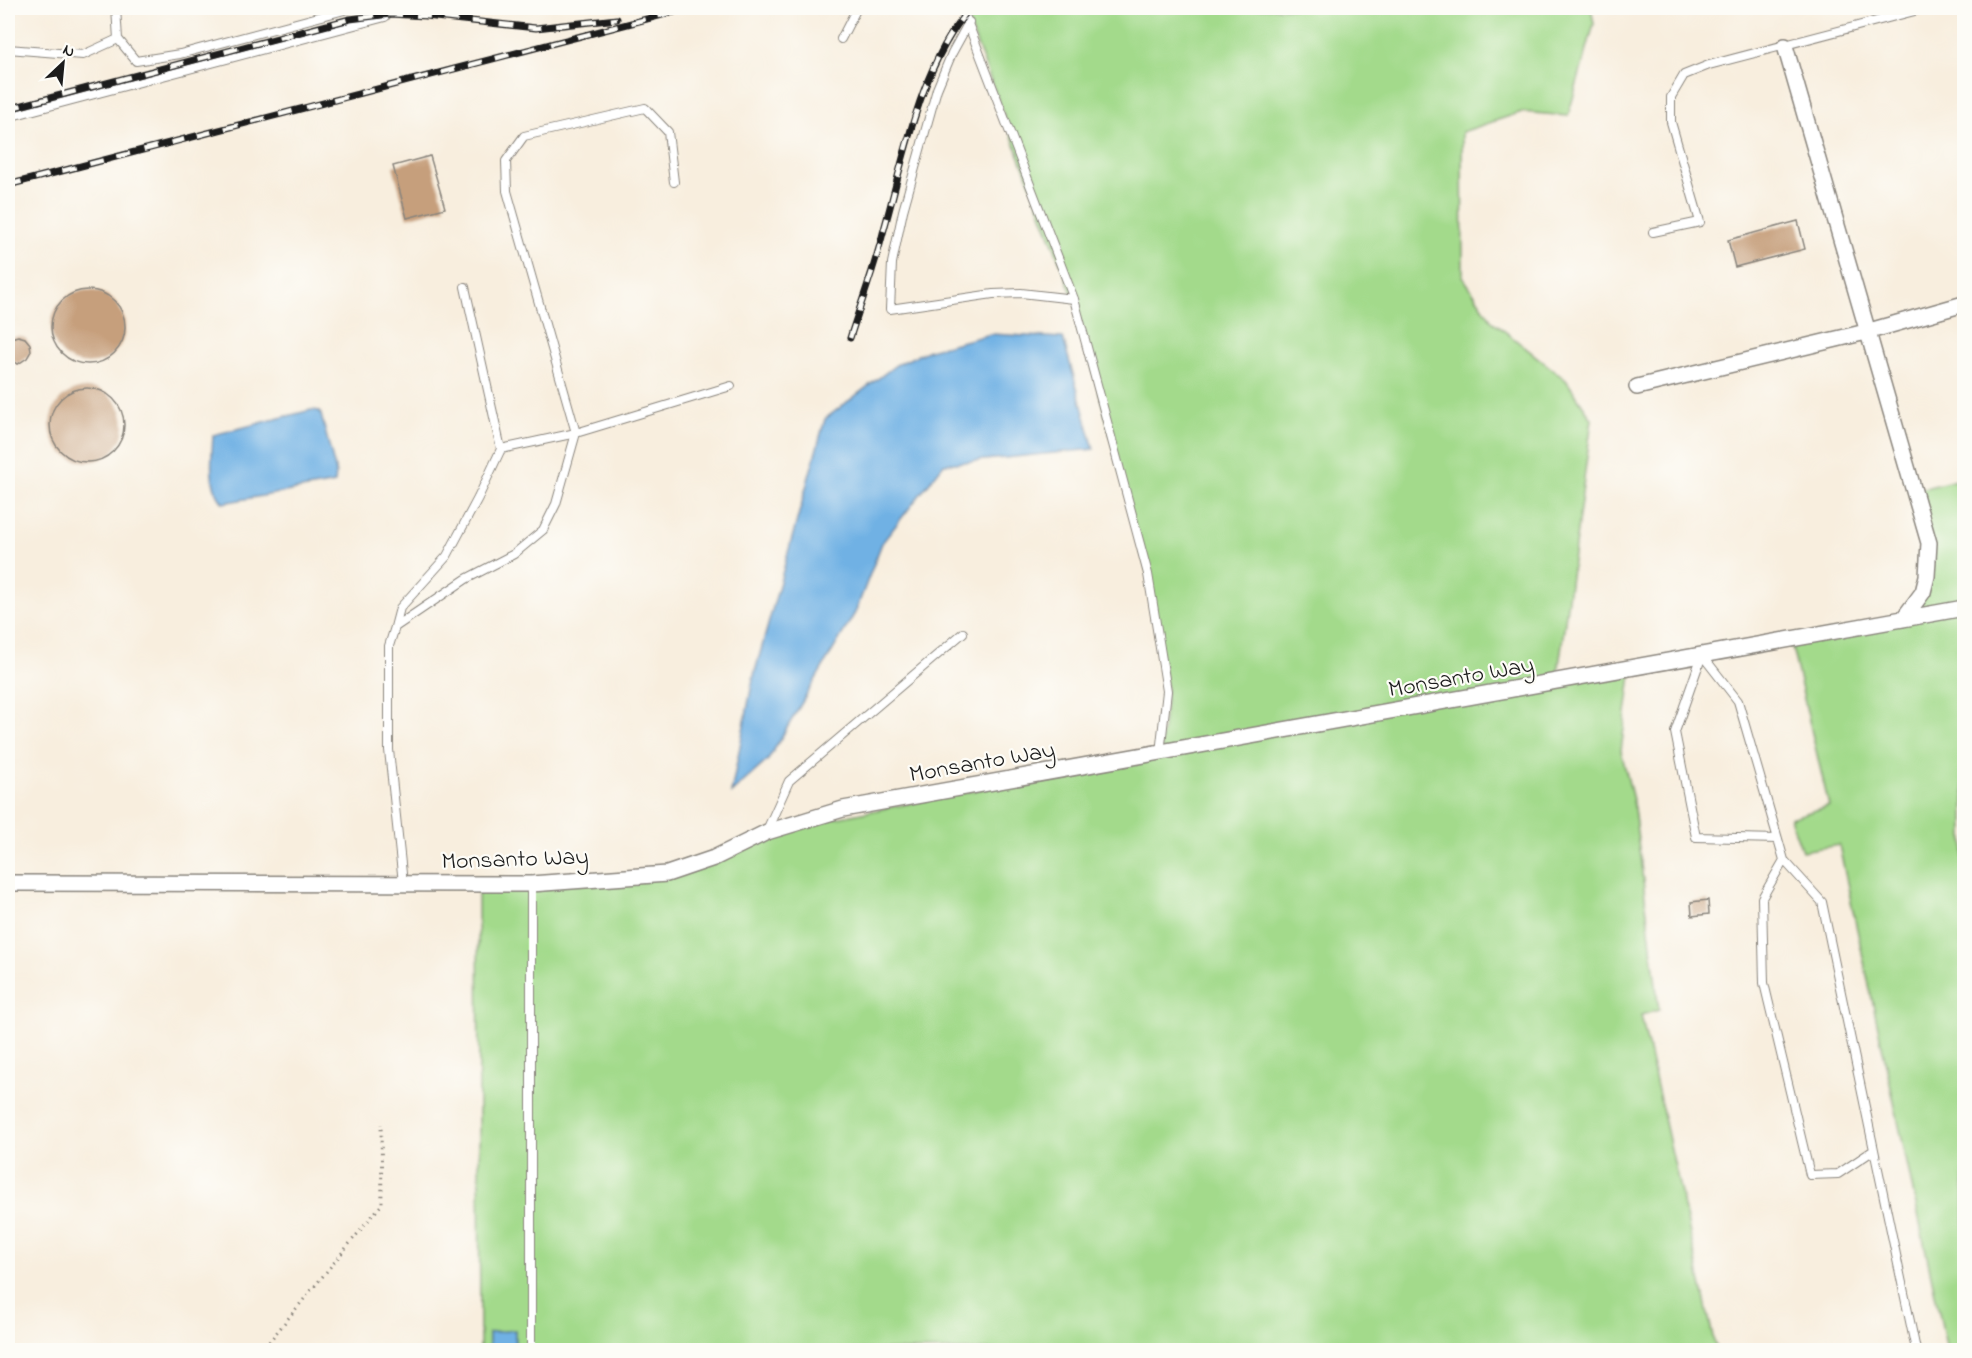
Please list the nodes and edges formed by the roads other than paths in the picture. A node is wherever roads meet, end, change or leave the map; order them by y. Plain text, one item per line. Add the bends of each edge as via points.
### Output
1 (116, 8) edge
2 (352, 8) edge
3 (392, 8) edge
4 (857, 8) edge
5 (962, 8) edge
6 (1926, 8) edge
7 (969, 22) junction
8 (118, 39) junction
9 (841, 39) dead end
10 (1785, 45) junction
11 (8, 50) edge
12 (8, 117) edge
13 (674, 182) dead end
14 (1653, 232) dead end
15 (465, 287) dead end
16 (1074, 299) junction
17 (1965, 304) edge
18 (1866, 332) junction
19 (730, 386) dead end
20 (1637, 387) dead end
21 (576, 433) junction
22 (501, 449) junction
23 (1965, 608) edge
24 (1903, 619) junction
25 (395, 627) junction
26 (963, 633) dead end
27 (1702, 656) junction
28 (1160, 753) junction
29 (767, 832) junction
30 (1778, 839) junction
31 (1784, 860) junction
32 (8, 882) edge
33 (403, 883) junction
34 (531, 884) junction
35 (1874, 1150) junction
36 (531, 1350) edge
37 (1916, 1350) edge

1 - 8 lane
2 - 8 lane via 180,54 136,61
3 - 12 lane via 385,17
4 - 9 lane
5 - 7 lane
6 - 10 lane
7 - 16 lane
7 - 16 lane via 937,89 903,211 892,263 890,309 993,294
8 - 11 lane via 83,55
10 - 14 lane via 1709,64 1684,75 1671,97 1671,122 1700,222
10 - 18 street
13 - 21 lane via 668,132 645,108 524,135 506,161 507,191
15 - 22 lane
16 - 28 lane via 1148,574 1167,691
17 - 18 street
18 - 20 street
18 - 24 street via 1929,543 1928,576 1923,592
19 - 21 lane
21 - 22 lane
21 - 25 lane via 556,504 543,530 514,554 466,579
22 - 25 lane via 447,556 400,608
23 - 24 street, Monsanto Way
24 - 27 street, Monsanto Way
25 - 33 lane via 389,646 389,750
26 - 29 lane via 789,780
27 - 28 street, Monsanto Way
27 - 30 lane via 1738,701
27 - 30 lane via 1676,732 1695,837
28 - 29 street, Monsanto Way via 843,809
29 - 34 street, Monsanto Way via 714,858 668,874
30 - 31 lane
31 - 35 lane via 1822,902
31 - 35 lane via 1762,898 1764,983 1810,1175 1838,1174
32 - 33 street, Monsanto Way
33 - 34 street, Monsanto Way
34 - 36 lane
35 - 37 lane

